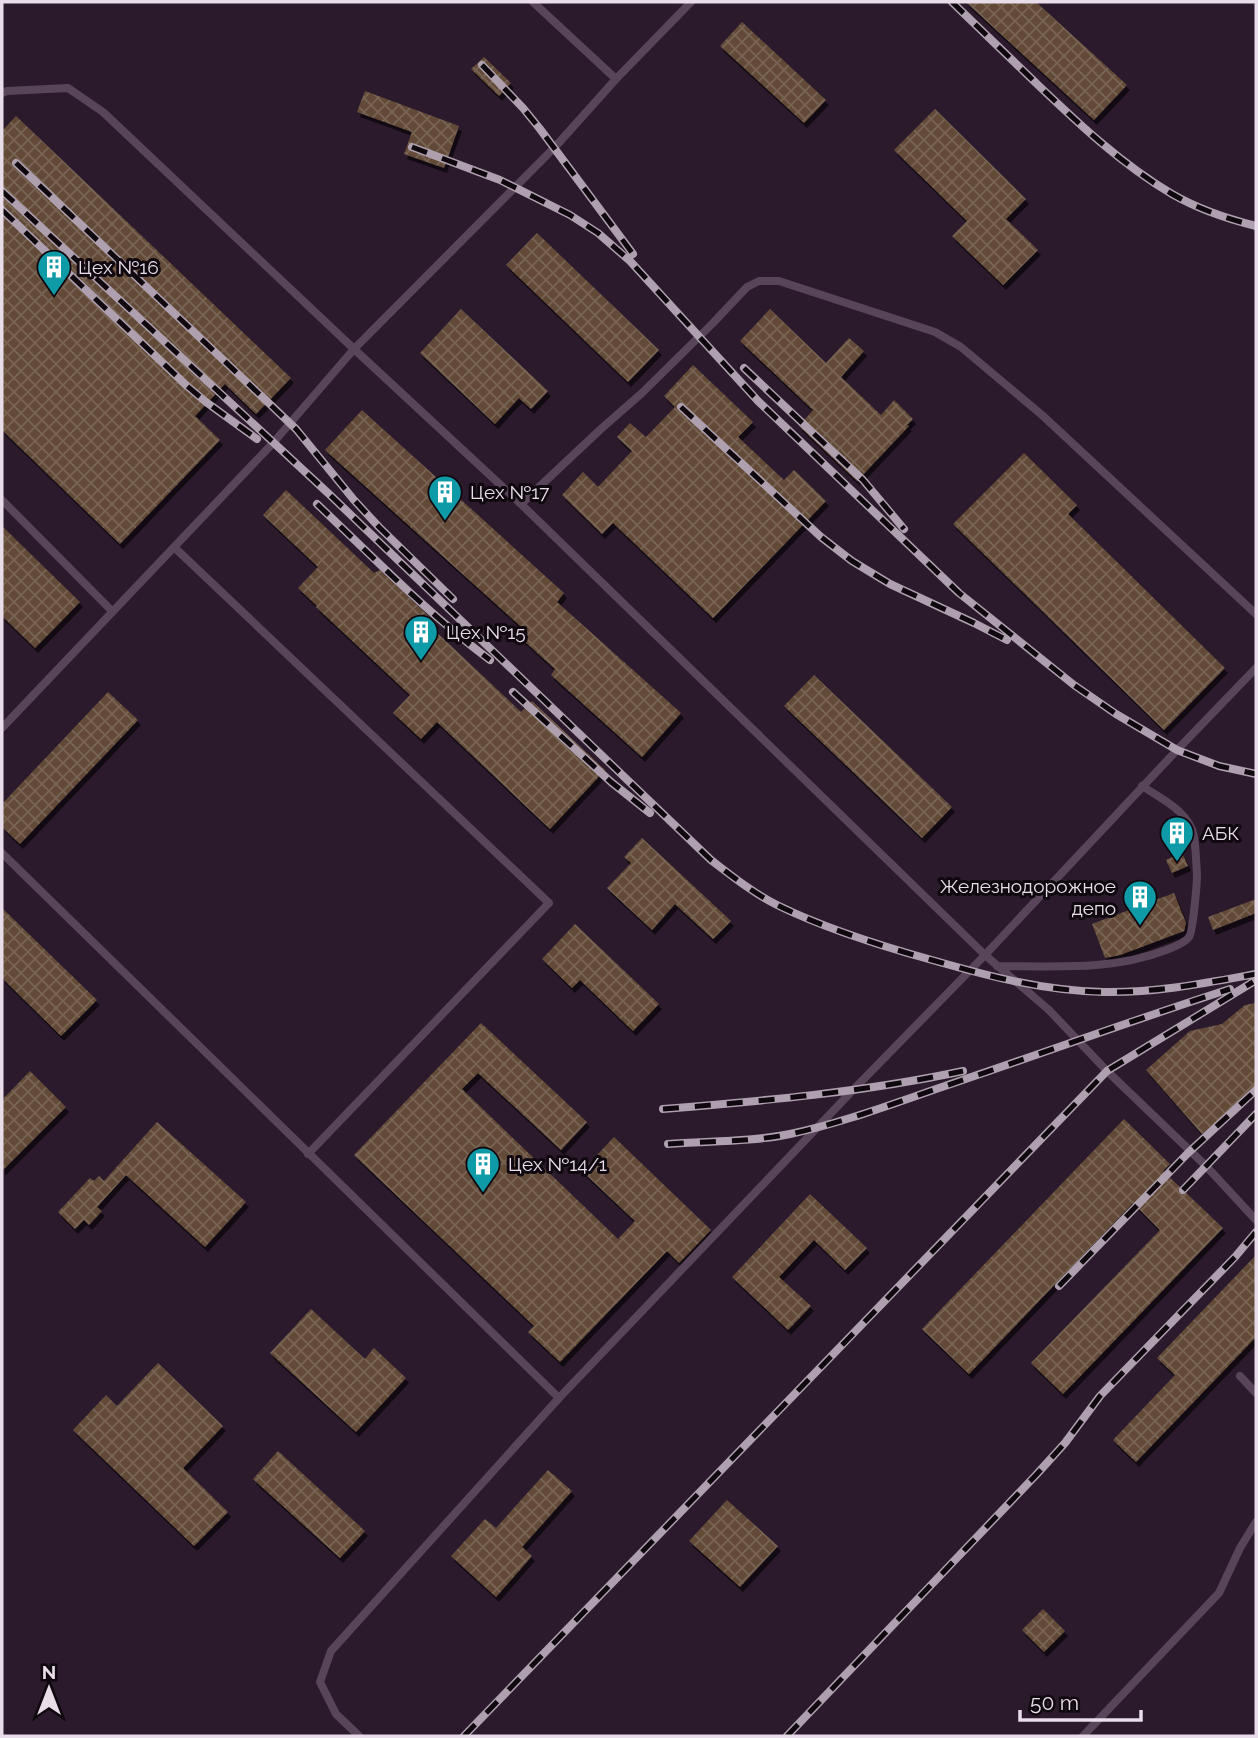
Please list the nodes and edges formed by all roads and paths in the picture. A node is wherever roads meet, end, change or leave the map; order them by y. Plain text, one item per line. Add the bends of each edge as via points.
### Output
1 (533, 2) edge
2 (691, 2) edge
3 (616, 79) junction
4 (2, 93) edge
5 (354, 349) junction
6 (2, 500) edge
7 (521, 504) junction
8 (174, 547) junction
9 (112, 611) junction
10 (1256, 614) edge
11 (1256, 668) edge
12 (2, 728) edge
13 (1142, 786) junction
14 (2, 853) edge
15 (985, 955) junction
16 (997, 966) junction
17 (308, 1154) junction
18 (1256, 1220) edge
19 (1240, 1376) dead end
20 (1256, 1393) edge
21 (559, 1398) junction
22 (1256, 1522) edge
23 (359, 1736) edge
24 (1083, 1736) edge

1 - 3 lane
2 - 3 lane
3 - 5 lane via 555,147
4 - 5 lane via 68,88 103,112
5 - 7 lane
5 - 8 lane
6 - 9 lane
7 - 10 lane via 642,393 747,286 779,281 935,332 961,347 1042,415
7 - 15 lane
8 - 9 lane
8 - 17 lane via 548,902
9 - 12 lane
11 - 13 lane
13 - 15 lane
13 - 16 lane via 1183,816 1194,836 1197,878 1189,937 1161,952 1116,964
14 - 17 lane
15 - 16 lane
15 - 21 lane
16 - 18 lane via 1049,1010
17 - 21 lane
19 - 20 lane
21 - 23 lane via 331,1651 320,1682 336,1714
22 - 24 lane via 1219,1593

